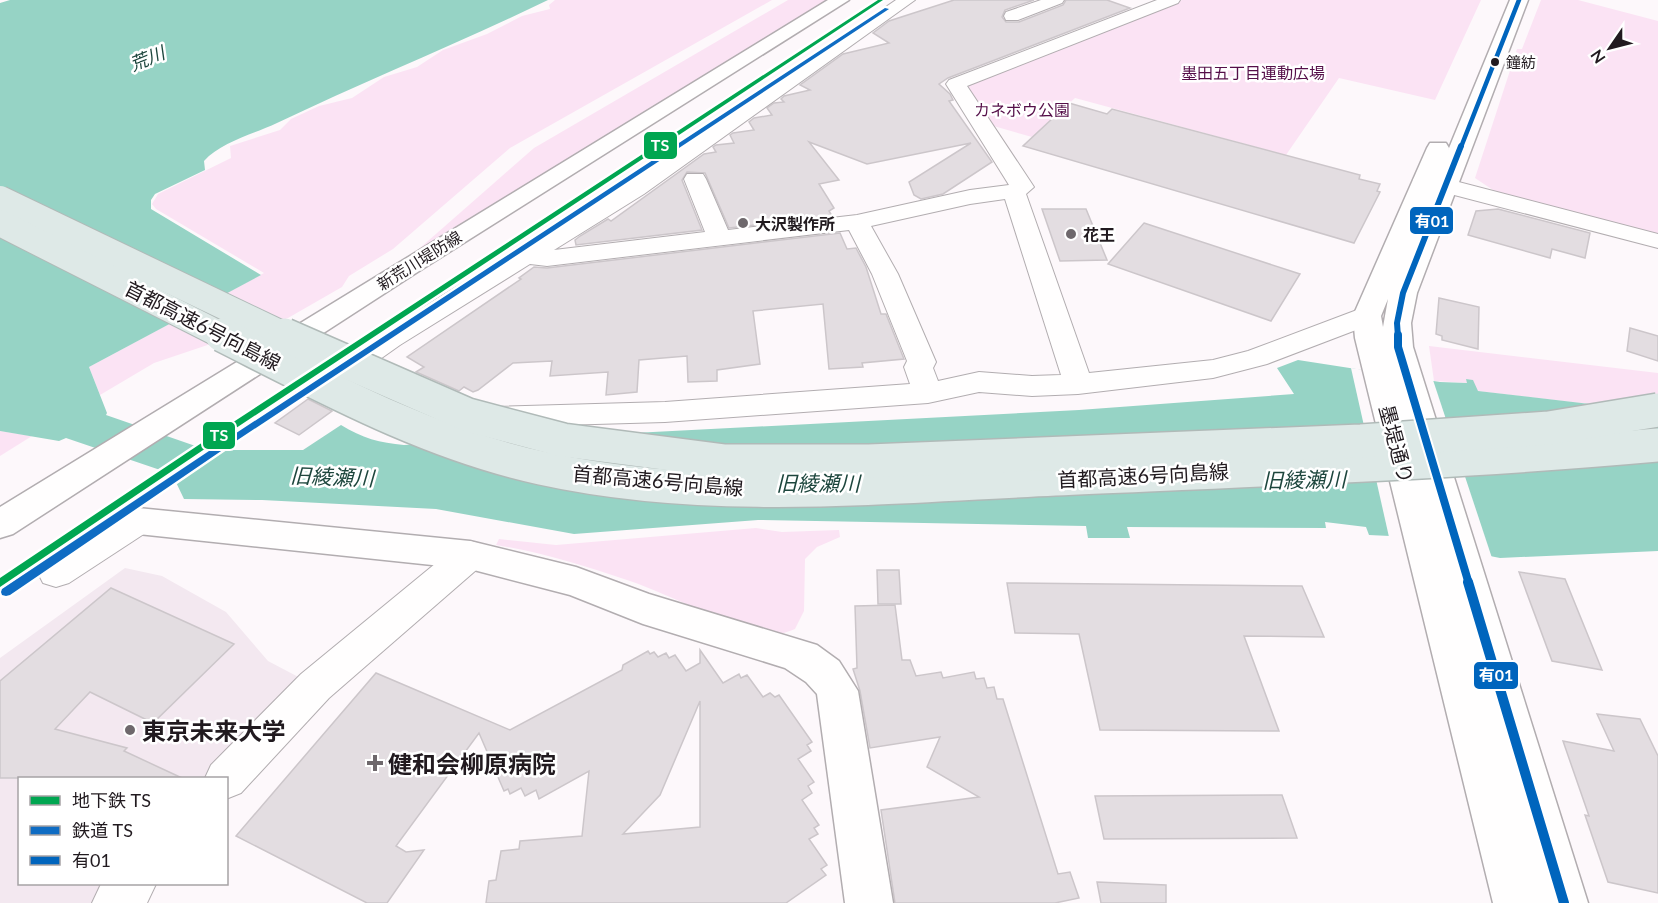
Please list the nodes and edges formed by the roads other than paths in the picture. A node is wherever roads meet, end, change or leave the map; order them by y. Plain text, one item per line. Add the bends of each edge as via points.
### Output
1 (840, 0) edge
2 (907, 0) edge
3 (1019, 0) edge
4 (1056, 0) edge
5 (1129, 0) edge
6 (1172, 0) edge
7 (1501, 0) edge
8 (1519, 0) edge
9 (1039, 6) junction
10 (1151, 8) junction
11 (1012, 16) dead end
12 (696, 179) dead end
13 (1435, 183) junction
14 (1014, 191) junction
15 (0, 199) edge
16 (857, 222) junction
17 (0, 223) edge
18 (720, 238) junction
19 (1658, 241) edge
20 (528, 257) junction
21 (1367, 316) junction
22 (1392, 373) junction
23 (1078, 384) junction
24 (928, 393) junction
25 (1658, 410) edge
26 (1658, 445) edge
27 (138, 521) joint
28 (0, 524) edge
29 (1440, 547) junction
30 (470, 555) junction
31 (56, 573) dead end
32 (228, 777) edge
33 (131, 885) edge
34 (115, 903) edge
35 (869, 903) edge
36 (1517, 903) edge
37 (1564, 903) edge

1 - 28 main road, 新荒川堤防線
2 - 20 street via 636,189
3 - 9 street
4 - 9 street
5 - 10 street
6 - 10 street
7 - 13 main road, 墨堤通り
8 - 13 main road, 墨堤通り
9 - 11 street
10 - 14 street via 956,84 1023,187
12 - 18 street
13 - 19 street
13 - 21 main road, 墨堤通り
13 - 22 main road, 墨堤通り via 1399,308 1398,347
14 - 16 street
14 - 23 street
15 - 25 highway, 首都高速6号向島線, bridge via 307,346 468,415 562,440 671,456 736,462 869,461 1361,441 1550,428
16 - 18 street
16 - 24 street via 885,274 922,362 918,367
17 - 26 highway, 首都高速6号向島線, bridge via 411,426 486,453 602,479 782,489 875,487 1380,464
18 - 20 street
20 - 24 street via 337,375 338,387 382,407 423,415 504,418 665,412
21 - 22 main road, 墨堤通り
21 - 23 street via 1257,358 1213,369
22 - 29 main road, 墨堤通り, bridge
23 - 24 street via 979,382
27 - 30 main road
27 - 31 street
29 - 36 main road, 墨堤通り
29 - 37 main road, 墨堤通り
30 - 32 street via 315,686
30 - 35 main road via 576,582 643,608 796,654 817,664 837,691
33 - 34 street

